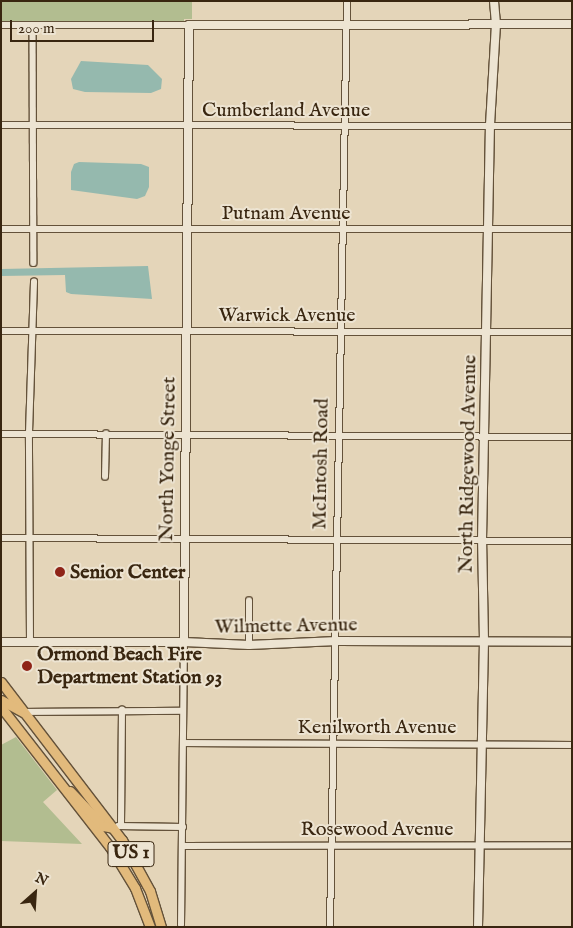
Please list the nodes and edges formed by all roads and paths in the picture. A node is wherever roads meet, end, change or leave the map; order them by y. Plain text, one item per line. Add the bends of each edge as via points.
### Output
1 (347, 1) edge
2 (494, 1) edge
3 (346, 23) junction
4 (496, 24) junction
5 (572, 24) edge
6 (1, 25) edge
7 (189, 25) junction
8 (33, 26) junction
9 (1, 125) edge
10 (33, 125) junction
11 (343, 125) junction
12 (490, 125) junction
13 (572, 126) edge
14 (188, 127) junction
15 (1, 229) edge
16 (34, 229) junction
17 (187, 229) junction
18 (342, 229) junction
19 (572, 229) edge
20 (488, 230) junction
21 (34, 263) dead end
22 (34, 282) dead end
23 (1, 331) edge
24 (33, 331) junction
25 (186, 331) junction
26 (340, 332) junction
27 (487, 332) junction
28 (572, 332) edge
29 (29, 433) junction
30 (1, 434) edge
31 (106, 434) junction
32 (185, 434) junction
33 (338, 435) junction
34 (485, 436) junction
35 (572, 436) edge
36 (105, 477) dead end
37 (1, 538) edge
38 (31, 538) junction
39 (184, 538) junction
40 (335, 539) junction
41 (482, 540) junction
42 (572, 541) edge
43 (249, 600) dead end
44 (337, 641) junction
45 (484, 641) junction
46 (1, 642) edge
47 (30, 642) junction
48 (184, 642) junction
49 (572, 642) edge
50 (249, 645) junction
51 (1, 682) edge
52 (1, 700) edge
53 (2, 709) edge
54 (122, 710) junction
55 (183, 711) junction
56 (23, 712) junction
57 (34, 726) junction
58 (482, 743) junction
59 (183, 744) junction
60 (335, 744) junction
61 (572, 745) edge
62 (58, 782) junction
63 (117, 826) junction
64 (182, 827) junction
65 (102, 836) junction
66 (572, 845) edge
67 (183, 846) junction
68 (332, 846) junction
69 (480, 846) junction
70 (132, 856) junction
71 (182, 925) dead end
72 (150, 927) edge
73 (161, 927) edge
74 (330, 927) edge
75 (478, 927) edge

1 - 3 street, McIntosh Road
2 - 4 street, North Ridgewood Avenue
3 - 4 street
3 - 7 street
3 - 11 street, McIntosh Road
4 - 5 street
4 - 12 street, North Ridgewood Avenue
6 - 8 street
7 - 8 street
7 - 14 street, North Yonge Street
8 - 10 street
9 - 10 street, Cumberland Avenue
10 - 14 street, Cumberland Avenue
10 - 16 street
11 - 12 street, Cumberland Avenue
11 - 14 street, Cumberland Avenue
11 - 18 street, McIntosh Road
12 - 13 street, Cumberland Avenue
12 - 20 street, North Ridgewood Avenue
14 - 17 street, North Yonge Street
15 - 16 street, Putnam Avenue
16 - 17 street, Putnam Avenue
16 - 21 street
17 - 18 street, Putnam Avenue
17 - 25 street, North Yonge Street
18 - 20 street, Putnam Avenue
18 - 26 street, McIntosh Road
19 - 20 street, Putnam Avenue
20 - 27 street, North Ridgewood Avenue
22 - 24 street
23 - 24 street, Warwick Avenue
24 - 25 street, Warwick Avenue
24 - 29 street
25 - 26 street, Warwick Avenue
25 - 32 street, North Yonge Street
26 - 27 street, Warwick Avenue
26 - 33 street, McIntosh Road
27 - 28 street, Warwick Avenue
27 - 34 street, North Ridgewood Avenue
29 - 30 street
29 - 31 street
29 - 38 street
31 - 32 street
31 - 36 street
32 - 33 street
32 - 39 street, North Yonge Street
33 - 34 street
33 - 40 street, McIntosh Road
34 - 35 street
34 - 41 street, North Ridgewood Avenue
37 - 38 street
38 - 39 street
38 - 47 street
39 - 40 street
39 - 48 street, North Yonge Street
40 - 41 street
40 - 44 street, McIntosh Road
41 - 42 street
41 - 45 street, North Ridgewood Avenue
43 - 50 street
44 - 45 street, Wilmette Avenue
44 - 50 street, Wilmette Avenue
44 - 60 street, McIntosh Road
45 - 49 street, Wilmette Avenue
45 - 58 street, North Ridgewood Avenue
46 - 47 street, Wilmette Avenue
47 - 48 street, Wilmette Avenue
48 - 50 street, Wilmette Avenue
48 - 55 street, North Yonge Street
51 - 56 main road, US 1
52 - 56 main road
53 - 57 main road
53 - 62 main road, US 1
54 - 55 street
54 - 56 street
54 - 63 street
55 - 59 street, North Yonge Street
56 - 57 main road, US 1
57 - 63 main road, US 1 via 84,791
58 - 60 street, Kenilworth Avenue
58 - 61 street, Kenilworth Avenue
58 - 69 street, North Ridgewood Avenue
59 - 60 street, Kenilworth Avenue
59 - 64 street, North Yonge Street
60 - 68 street, McIntosh Road
62 - 63 main road via 79,798 103,826
62 - 65 main road, US 1
63 - 64 street
63 - 70 main road, US 1
64 - 67 street, North Yonge Street
65 - 70 main road via 115,837
65 - 72 main road, US 1 via 128,875
66 - 69 street, Rosewood Avenue
67 - 68 street, Rosewood Avenue
67 - 71 street, North Yonge Street
68 - 69 street, Rosewood Avenue
68 - 74 street, McIntosh Road
69 - 75 street, North Ridgewood Avenue
70 - 73 main road, US 1 via 150,891

